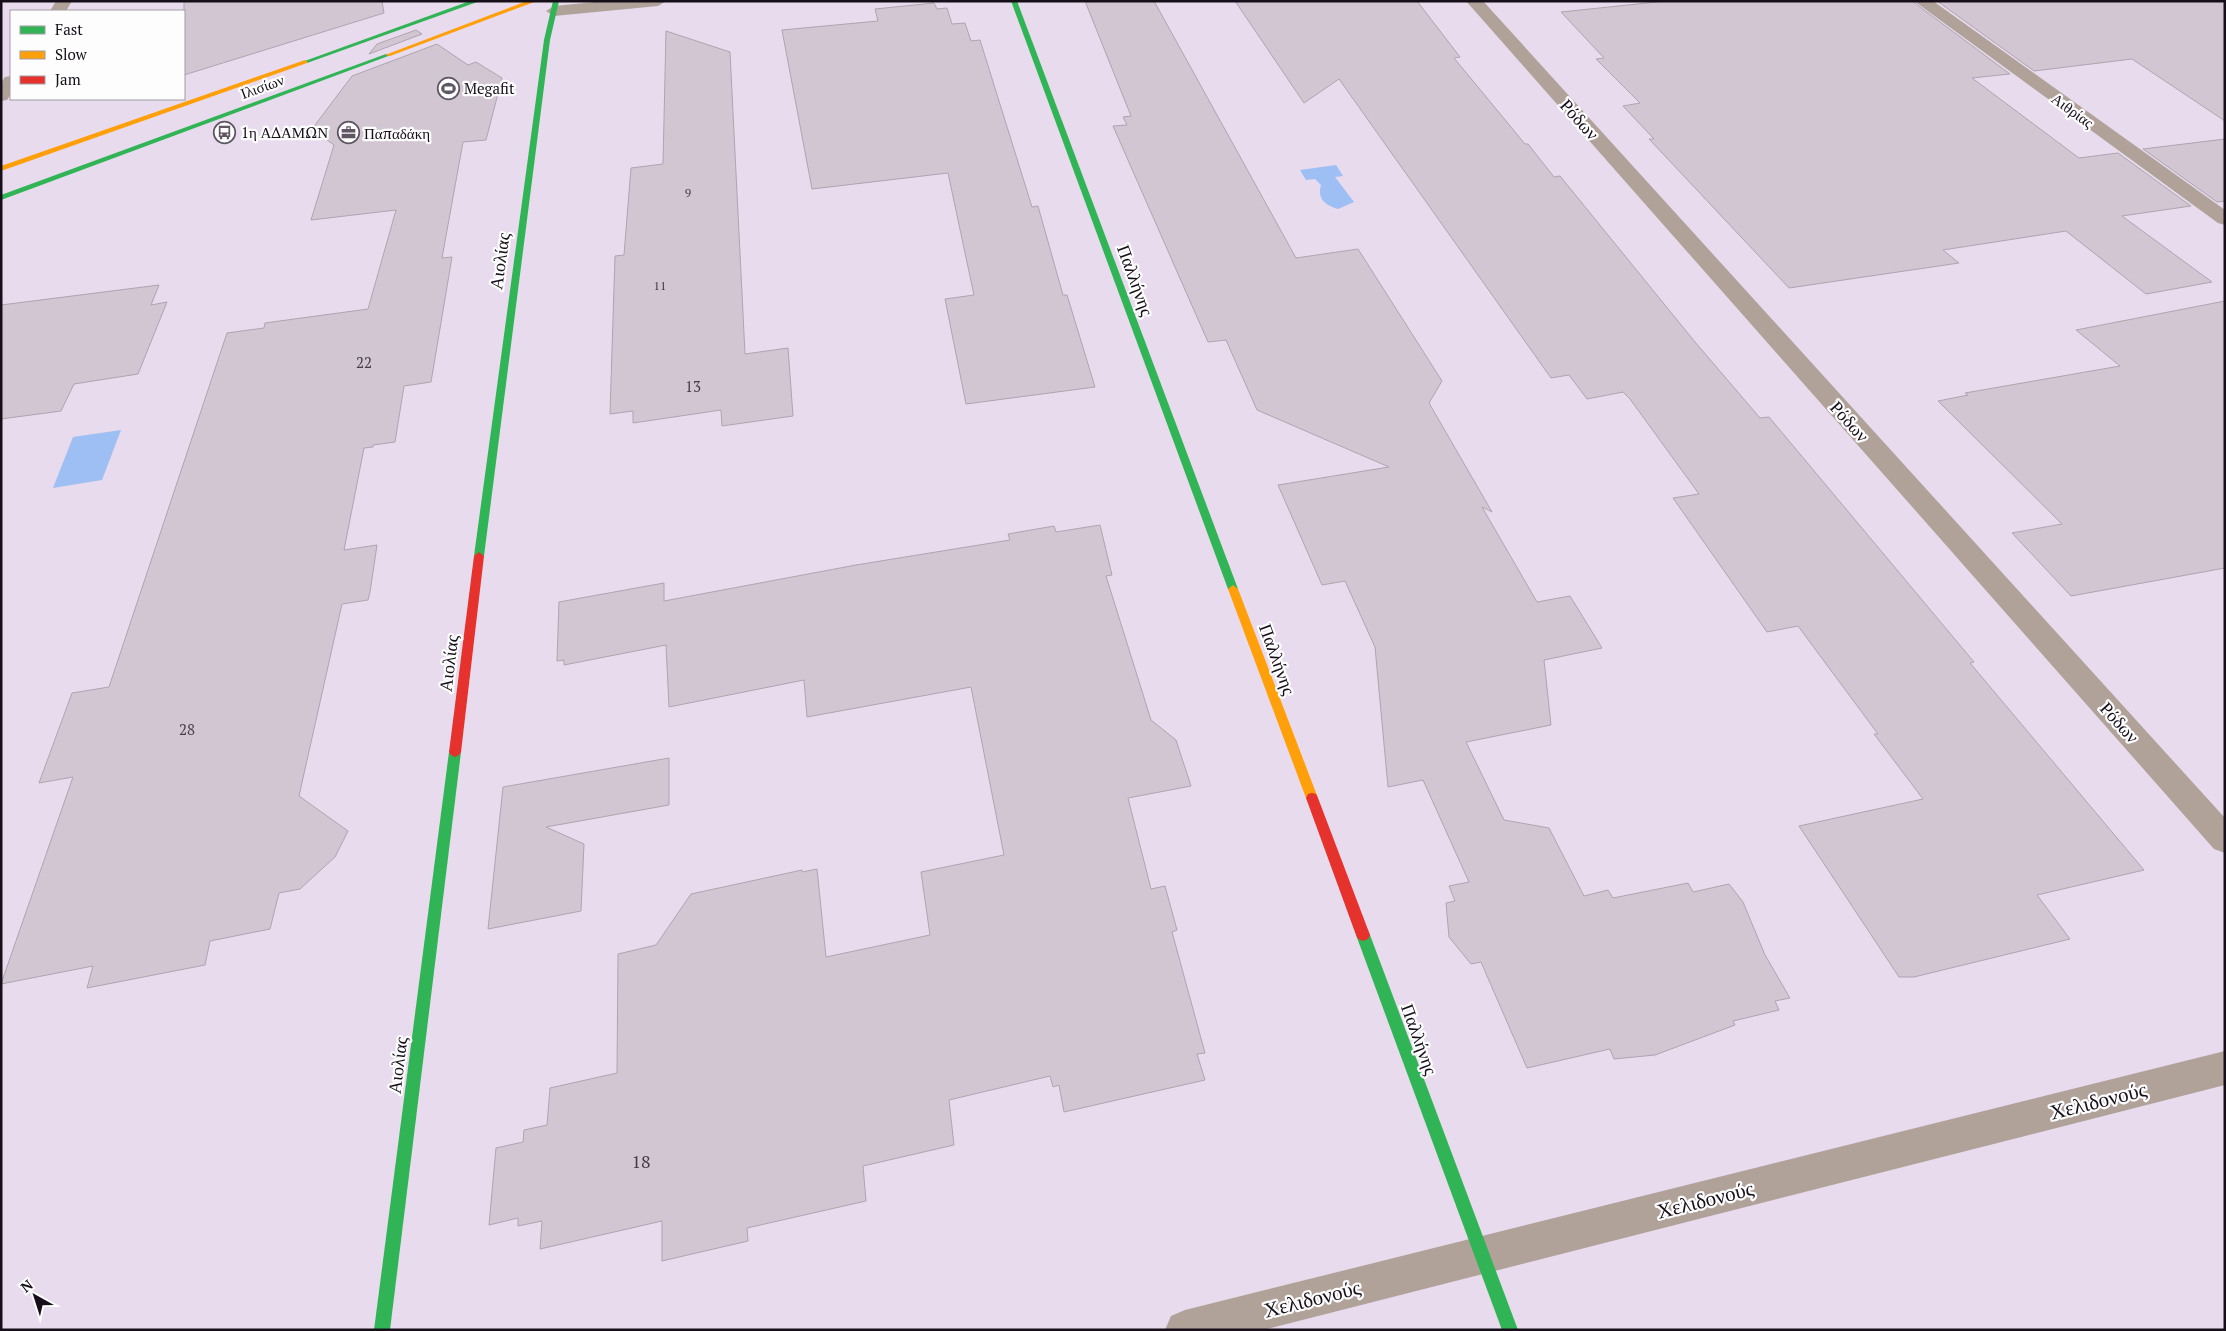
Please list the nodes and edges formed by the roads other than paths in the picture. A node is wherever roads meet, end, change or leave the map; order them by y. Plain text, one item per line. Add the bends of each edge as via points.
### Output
1 (477, 1) edge
2 (534, 1) edge
3 (658, 1) edge
4 (1014, 1) edge
5 (1474, 1) edge
6 (1922, 1) edge
7 (555, 6) edge
8 (10, 82) edge
9 (1, 96) edge
10 (1, 169) edge
11 (1, 198) edge
12 (2225, 219) edge
13 (2225, 840) edge
14 (2225, 1068) edge
15 (1482, 1254) junction
16 (382, 1330) edge
17 (1185, 1330) edge
18 (1510, 1330) edge

1 - 10 street, Ιλισίων
2 - 11 street, Ιλισίων
3 - 7 street
4 - 15 street, Παλλήνης
5 - 13 street, Ρόδων
6 - 12 street, Αιθρίας
7 - 16 street, Αιολίας via 547,40 505,348
8 - 9 street
14 - 15 street, Χελιδονούς
15 - 17 street, Χελιδονούς
15 - 18 street, Παλλήνης

